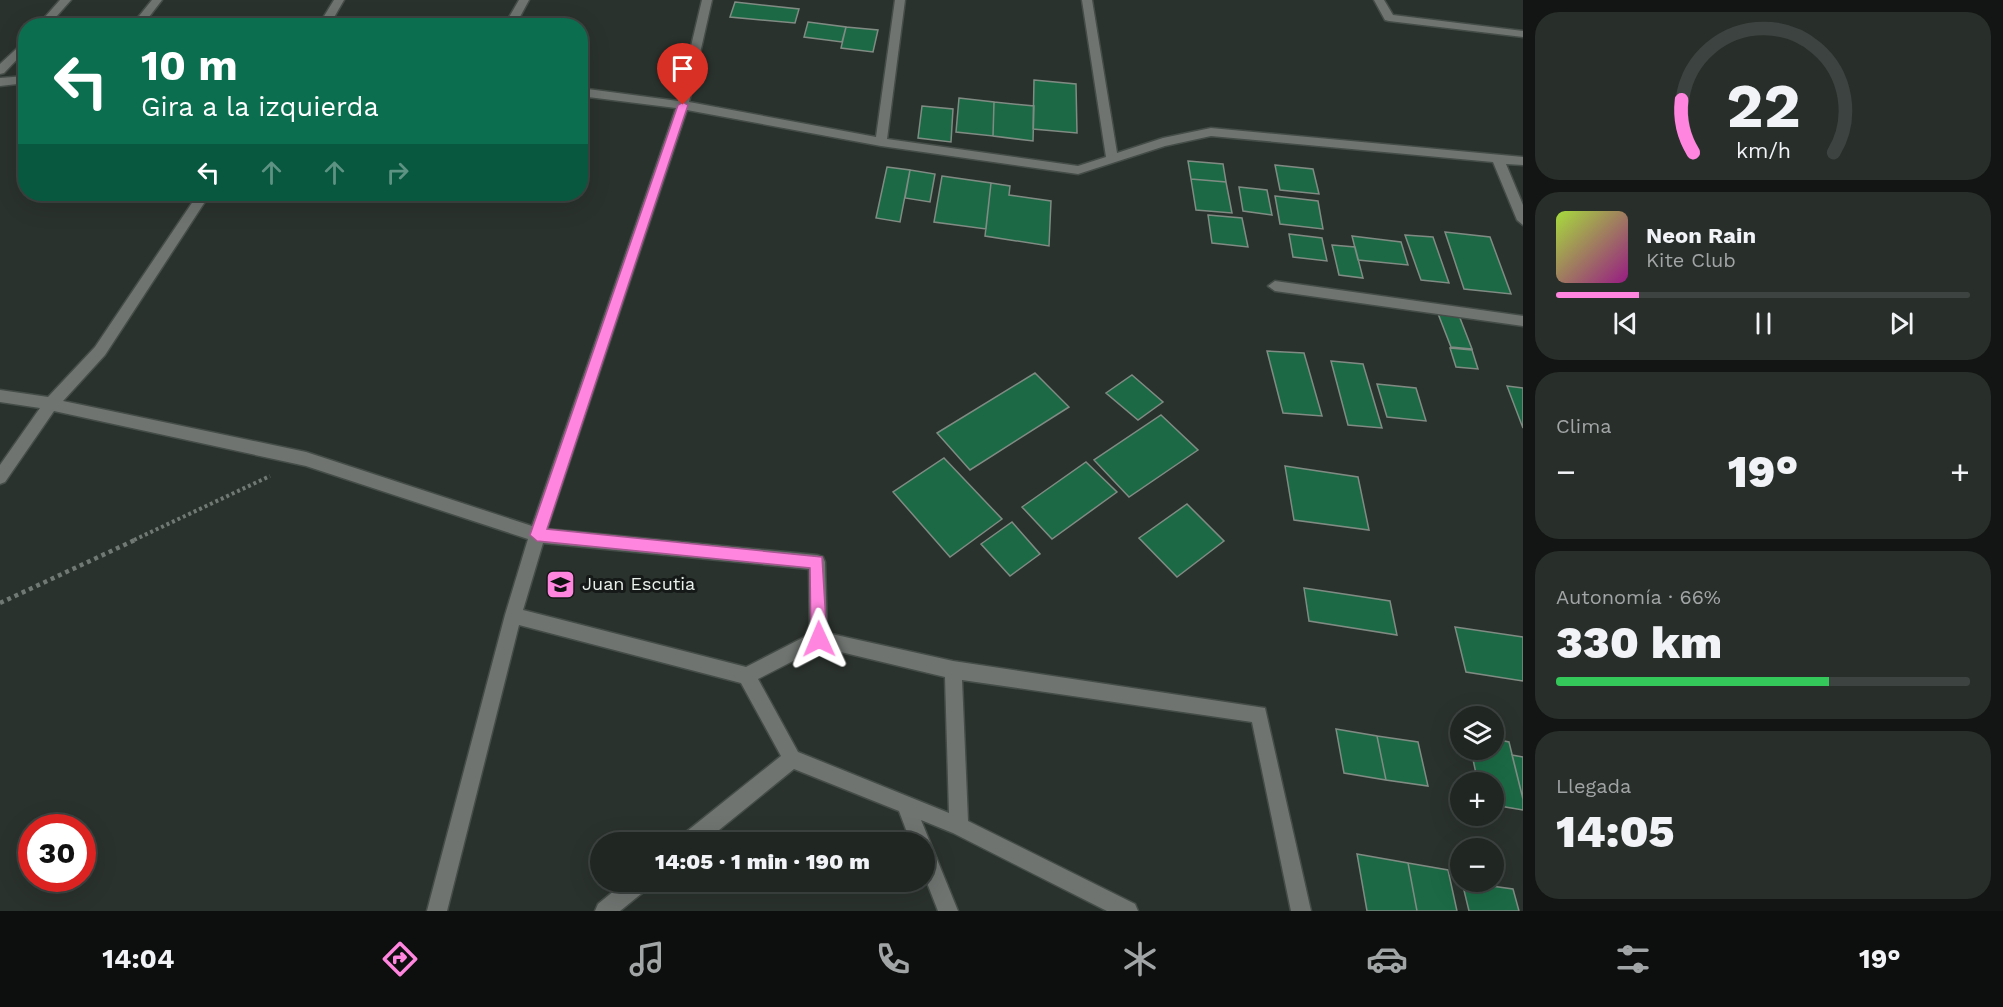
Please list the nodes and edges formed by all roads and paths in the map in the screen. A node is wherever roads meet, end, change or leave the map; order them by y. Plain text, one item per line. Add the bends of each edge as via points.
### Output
1 (66, 0) edge
2 (157, 0) edge
3 (339, 0) edge
4 (524, 0) edge
5 (707, 0) edge
6 (900, 0) edge
7 (1087, 0) edge
8 (1379, 0) edge
9 (49, 18) edge
10 (142, 18) edge
11 (328, 18) edge
12 (514, 18) edge
13 (1523, 34) edge
14 (18, 52) edge
15 (0, 71) edge
16 (18, 80) edge
17 (0, 82) edge
18 (588, 93) edge
19 (683, 105) junction
20 (881, 142) junction
21 (1112, 158) junction
22 (1498, 159) junction
23 (1523, 161) edge
24 (199, 201) edge
25 (1523, 220) edge
26 (1275, 286) dead end
27 (1523, 321) edge
28 (0, 396) edge
29 (51, 404) junction
30 (306, 459) junction
31 (0, 477) edge
32 (537, 535) junction
33 (0, 603) edge
34 (513, 615) junction
35 (819, 639) junction
36 (953, 670) junction
37 (747, 675) junction
38 (792, 759) junction
39 (904, 803) junction
40 (959, 826) junction
41 (702, 832) edge
42 (916, 832) edge
43 (935, 878) edge
44 (628, 892) edge
45 (437, 911) edge
46 (605, 911) edge
47 (948, 911) edge
48 (1128, 911) edge
49 (1301, 911) edge

1 - 9 street
2 - 10 street
3 - 11 street
4 - 12 street
5 - 19 street
6 - 20 street
7 - 21 street
8 - 13 street via 1389,18
14 - 15 street
16 - 17 street
18 - 19 street
19 - 20 street
19 - 32 street
20 - 21 street via 1078,170
21 - 22 street via 1162,141 1211,132
22 - 23 street
22 - 25 street
24 - 29 street via 100,351
26 - 27 street
28 - 29 street
29 - 30 street
29 - 31 street
30 - 32 street
30 - 33 path
32 - 34 street
32 - 35 street via 817,562
34 - 37 street
34 - 45 street
35 - 36 street
35 - 37 street
36 - 40 street
36 - 49 street via 1259,714
37 - 38 street
38 - 39 street
38 - 41 street
39 - 40 street
39 - 42 street
40 - 48 street
43 - 47 street
44 - 46 street

